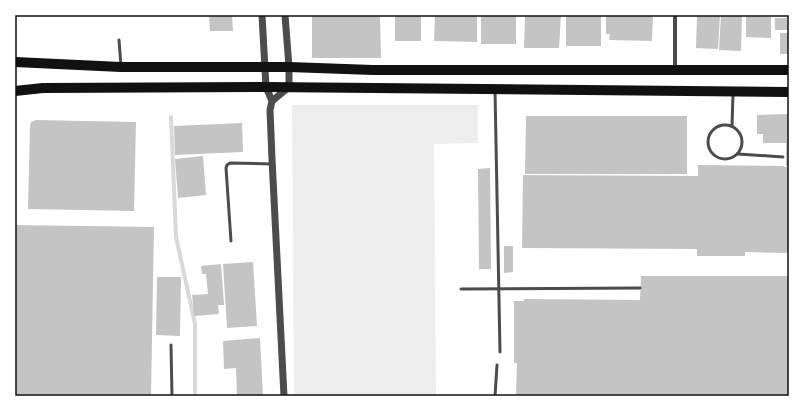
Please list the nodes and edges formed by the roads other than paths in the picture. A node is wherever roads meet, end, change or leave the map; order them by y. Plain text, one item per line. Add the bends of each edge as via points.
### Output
1 (262, 15) edge
2 (285, 15) edge
3 (675, 15) edge
4 (120, 40) dead end
5 (15, 62) edge
6 (121, 67) junction
7 (265, 67) junction
8 (289, 67) junction
9 (675, 70) junction
10 (789, 70) edge
11 (266, 87) junction
12 (288, 87) junction
13 (15, 88) edge
14 (43, 88) junction
15 (495, 89) junction
16 (15, 91) edge
17 (733, 92) junction
18 (789, 92) edge
19 (272, 101) junction
20 (732, 126) junction
21 (738, 154) junction
22 (783, 157) dead end
23 (272, 164) junction
24 (231, 241) dead end
25 (499, 288) junction
26 (640, 288) dead end
27 (461, 289) dead end
28 (171, 345) dead end
29 (500, 352) dead end
30 (497, 365) dead end
31 (172, 396) edge
32 (284, 396) edge
33 (495, 396) edge

1 - 7 street
2 - 8 street
3 - 9 street
4 - 6 lane
5 - 6 main road
6 - 7 main road
7 - 8 main road
7 - 11 street
8 - 9 main road via 380,70
8 - 12 street
9 - 10 main road
11 - 12 main road
11 - 14 main road
11 - 19 street
12 - 15 main road
12 - 19 street
13 - 14 main road
14 - 16 main road
15 - 17 main road
15 - 25 lane
17 - 18 main road
17 - 20 lane
19 - 23 street
20 - 21 lane via 742,138
20 - 21 lane via 723,125 716,128 710,134 708,142 710,150 716,156 724,159
21 - 22 lane
23 - 24 lane via 227,165
23 - 32 street
25 - 26 lane
25 - 27 lane
25 - 29 lane
28 - 31 lane
30 - 33 lane

